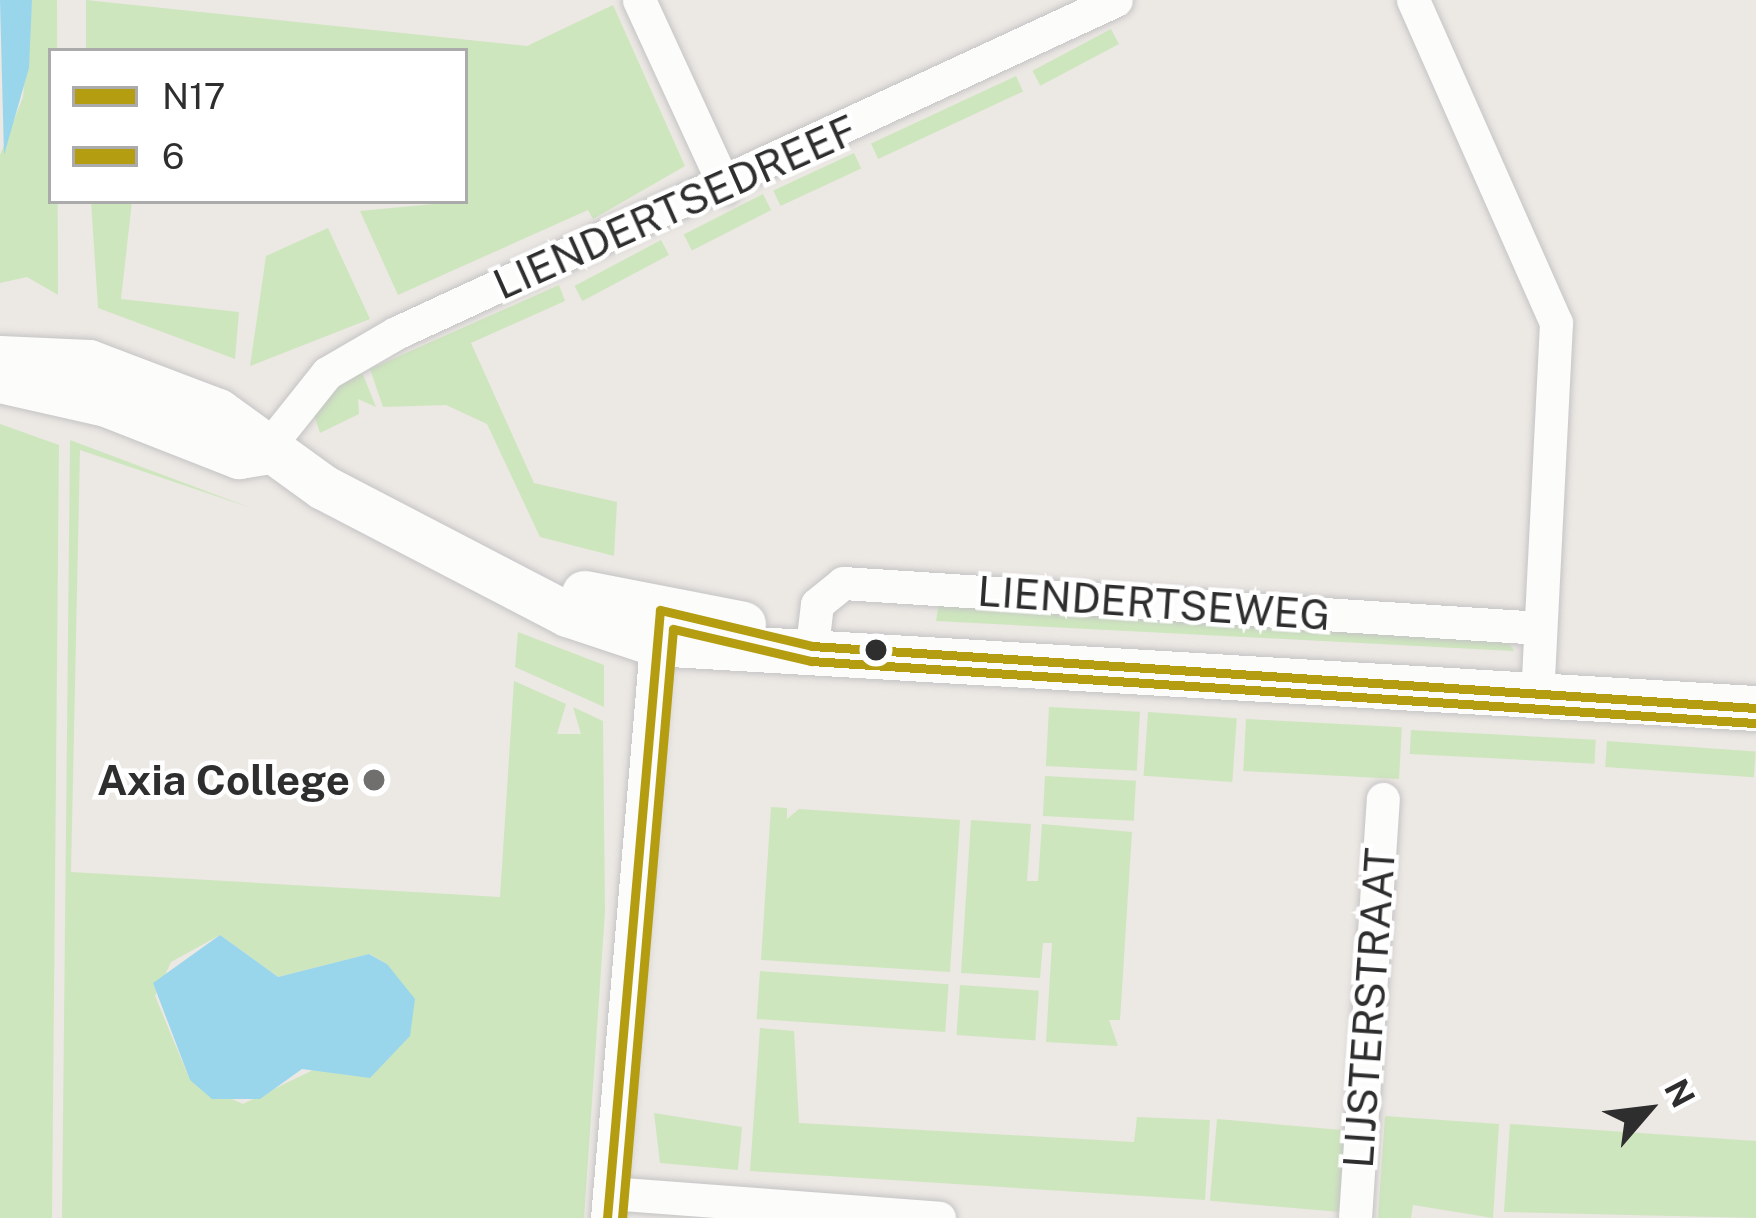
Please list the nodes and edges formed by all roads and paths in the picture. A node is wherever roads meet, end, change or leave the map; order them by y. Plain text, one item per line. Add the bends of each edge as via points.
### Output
1 (639, 0) edge
2 (1116, 0) edge
3 (1413, 0) edge
4 (724, 187) junction
5 (0, 358) edge
6 (0, 380) edge
7 (263, 452) junction
8 (657, 626) junction
9 (1540, 628) junction
10 (812, 646) junction
11 (1537, 694) junction
12 (1756, 708) edge
13 (1383, 799) dead end
14 (608, 1206) edge
15 (938, 1218) edge
16 (1355, 1218) edge

1 - 4 street
2 - 4 street, LIENDERTSEDREEF
3 - 9 street via 1556,322
4 - 7 street, LIENDERTSEDREEF via 396,333 327,373
5 - 7 street, LIENDERTSEWEG via 54,357 140,380 238,421
6 - 7 street, LIENDERTSEWEG via 106,404 239,456
7 - 8 street, LIENDERTSEWEG via 567,614
8 - 10 street, LIENDERTSEWEG
8 - 14 street
9 - 10 street, LIENDERTSEWEG via 843,583 817,604
9 - 11 street
10 - 11 street, LIENDERTSEWEG
11 - 12 street, LIENDERTSEWEG
13 - 16 street, LIJSTERSTRAAT
14 - 15 street

